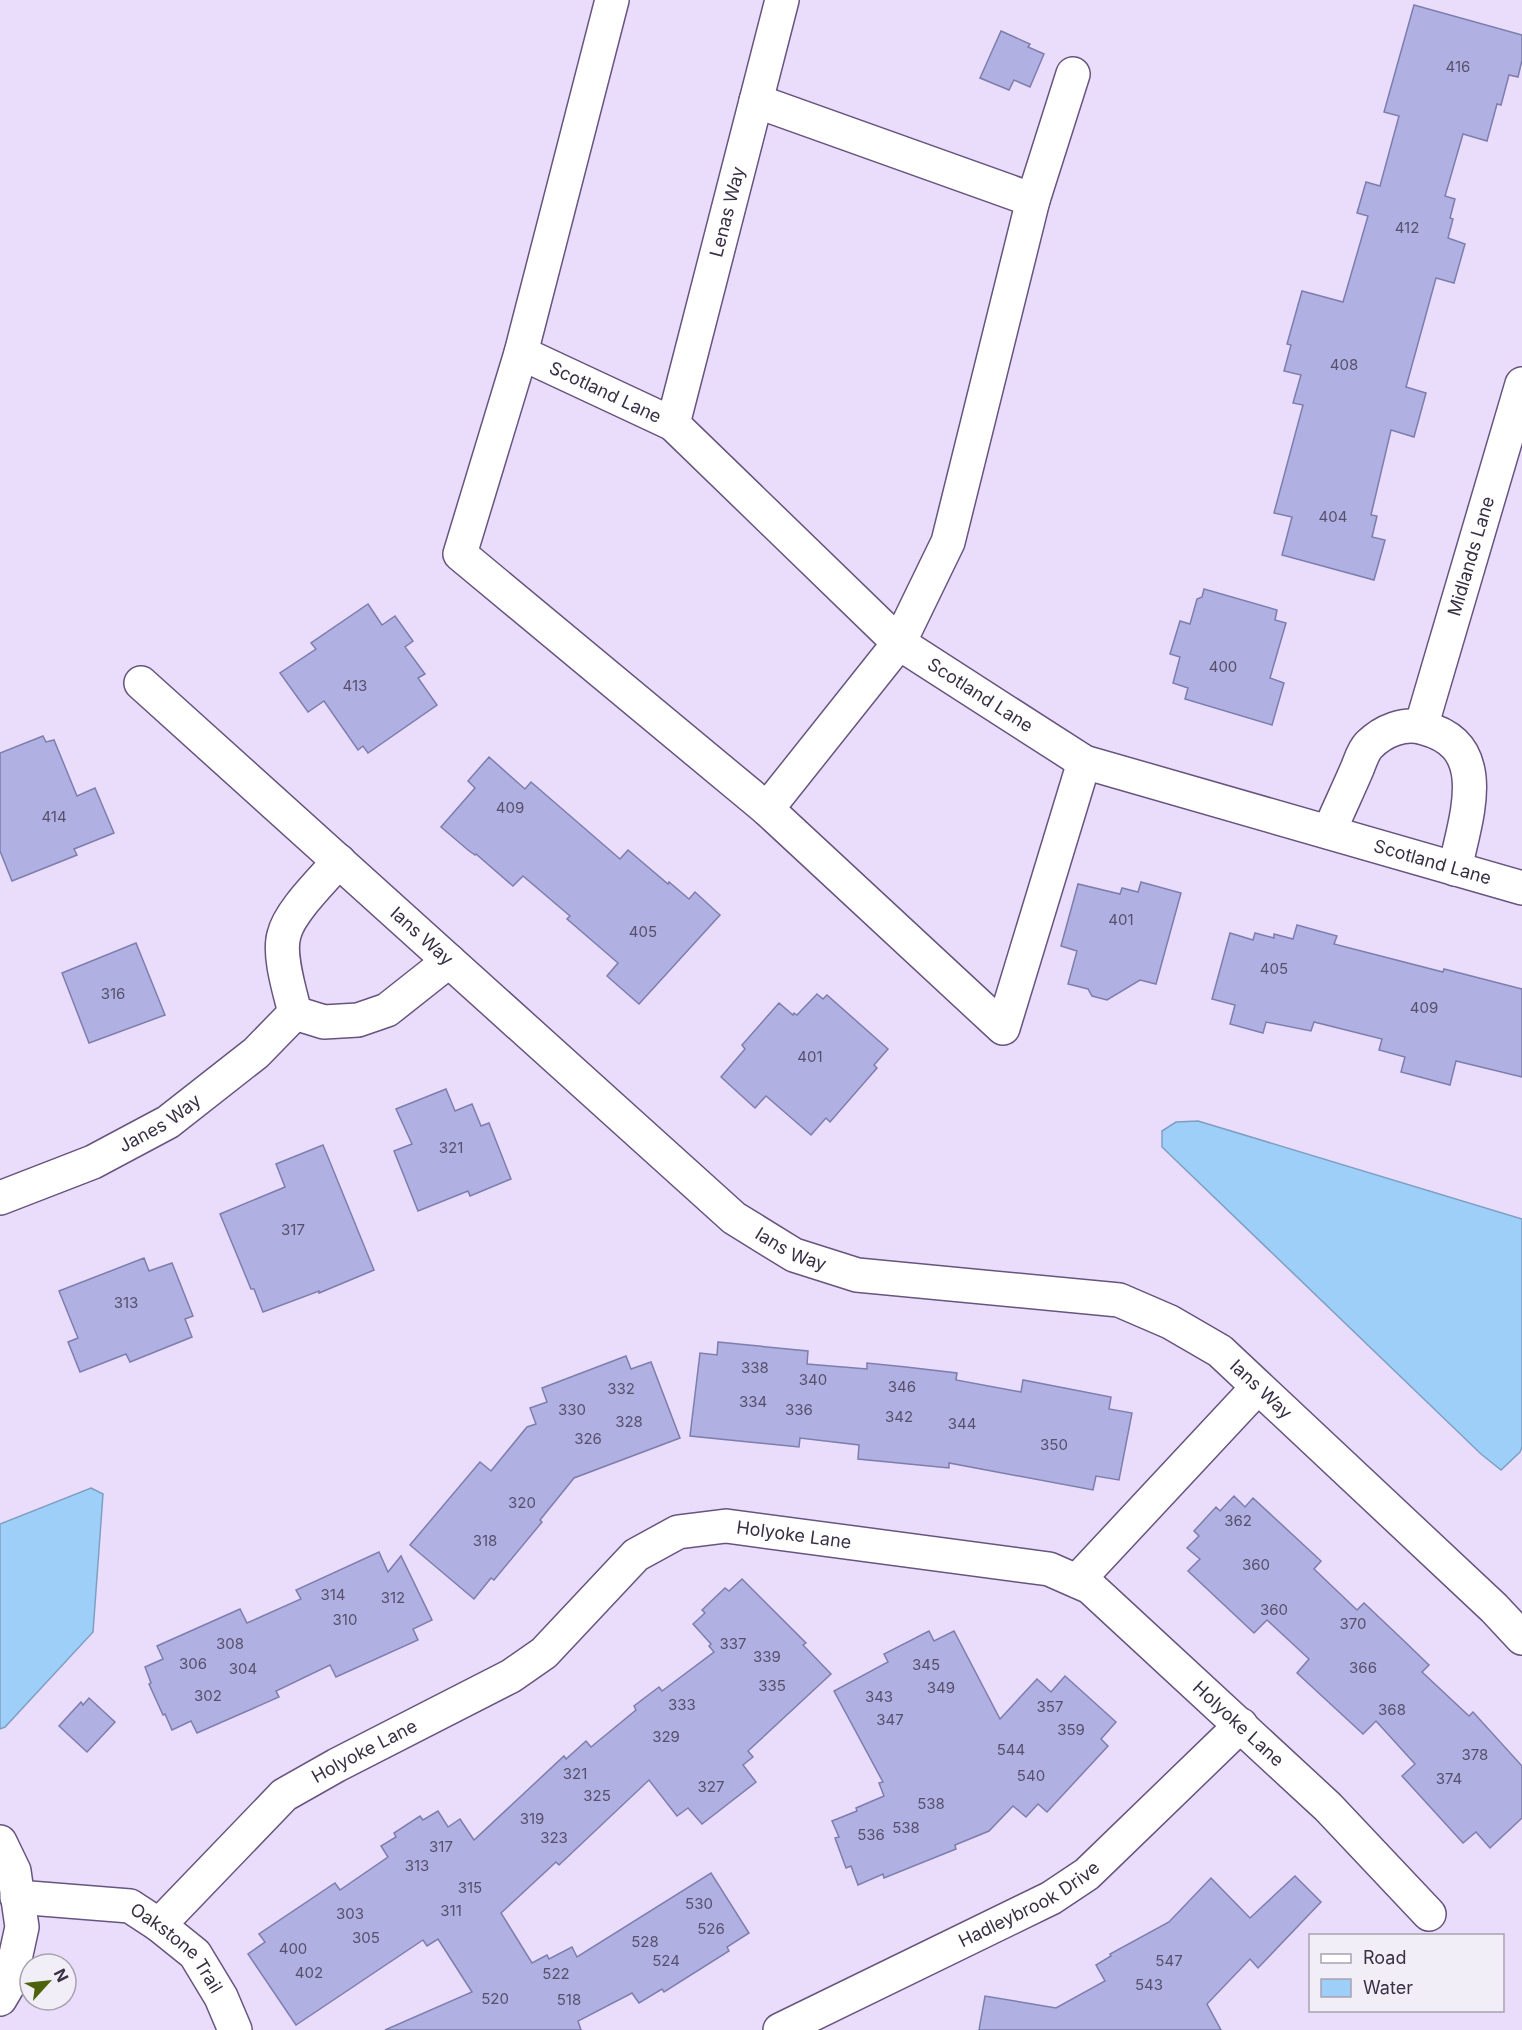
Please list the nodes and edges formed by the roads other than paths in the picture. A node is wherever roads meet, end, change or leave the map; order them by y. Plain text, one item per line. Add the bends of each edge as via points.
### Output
1 (612, 0) edge
2 (782, 0) edge
3 (1073, 74) dead end
4 (756, 101) junction
5 (1033, 200) junction
6 (521, 353) junction
7 (1522, 384) edge
8 (673, 424) junction
9 (899, 643) junction
10 (141, 683) dead end
11 (1421, 727) junction
12 (1084, 762) junction
13 (767, 809) junction
14 (1329, 832) junction
15 (339, 861) junction
16 (1455, 869) junction
17 (1522, 888) edge
18 (449, 961) junction
19 (295, 1013) junction
20 (0, 1198) edge
21 (1258, 1388) junction
22 (1077, 1581) junction
23 (1522, 1638) edge
24 (1241, 1725) junction
25 (0, 1842) edge
26 (17, 1897) junction
27 (1429, 1914) dead end
28 (159, 1925) junction
29 (0, 1999) edge
30 (235, 2030) edge
31 (780, 2030) edge

1 - 6 street
2 - 4 street, Lenas Way
3 - 5 street
4 - 5 street
4 - 8 street, Lenas Way
5 - 9 street via 948,542
6 - 8 street, Scotland Lane
6 - 13 street via 460,554
7 - 11 street, Midlands Lane
8 - 9 street, Scotland Lane
9 - 12 street, Scotland Lane
9 - 13 street
10 - 15 street, Ians Way
11 - 14 street via 1401,727 1382,734 1367,747
11 - 16 street via 1439,732 1454,744 1466,759 1471,778
12 - 13 street via 1004,1028
12 - 14 street, Scotland Lane
14 - 16 street, Scotland Lane
15 - 18 street, Ians Way
15 - 19 street via 297,910 284,935 284,963
16 - 17 street, Scotland Lane
18 - 19 street via 387,1010 358,1020 324,1022
18 - 21 street, Ians Way via 734,1218 794,1256 857,1275 1119,1300 1170,1322 1220,1351
19 - 20 street, Janes Way via 256,1053 168,1122 93,1162
21 - 22 street
21 - 23 street, Ians Way
22 - 24 street, Holyoke Lane via 1090,1587
22 - 28 street, Holyoke Lane via 1049,1569 726,1526 678,1532 636,1555 544,1653 511,1676 284,1795
24 - 27 street, Holyoke Lane via 1328,1807
24 - 31 street, Hadleybrook Drive via 1087,1874 1060,1892
25 - 26 street via 14,1871
26 - 28 street, Oakstone Trail via 130,1906
26 - 29 street via 21,1927 10,1982
28 - 30 street, Oakstone Trail via 195,1954

